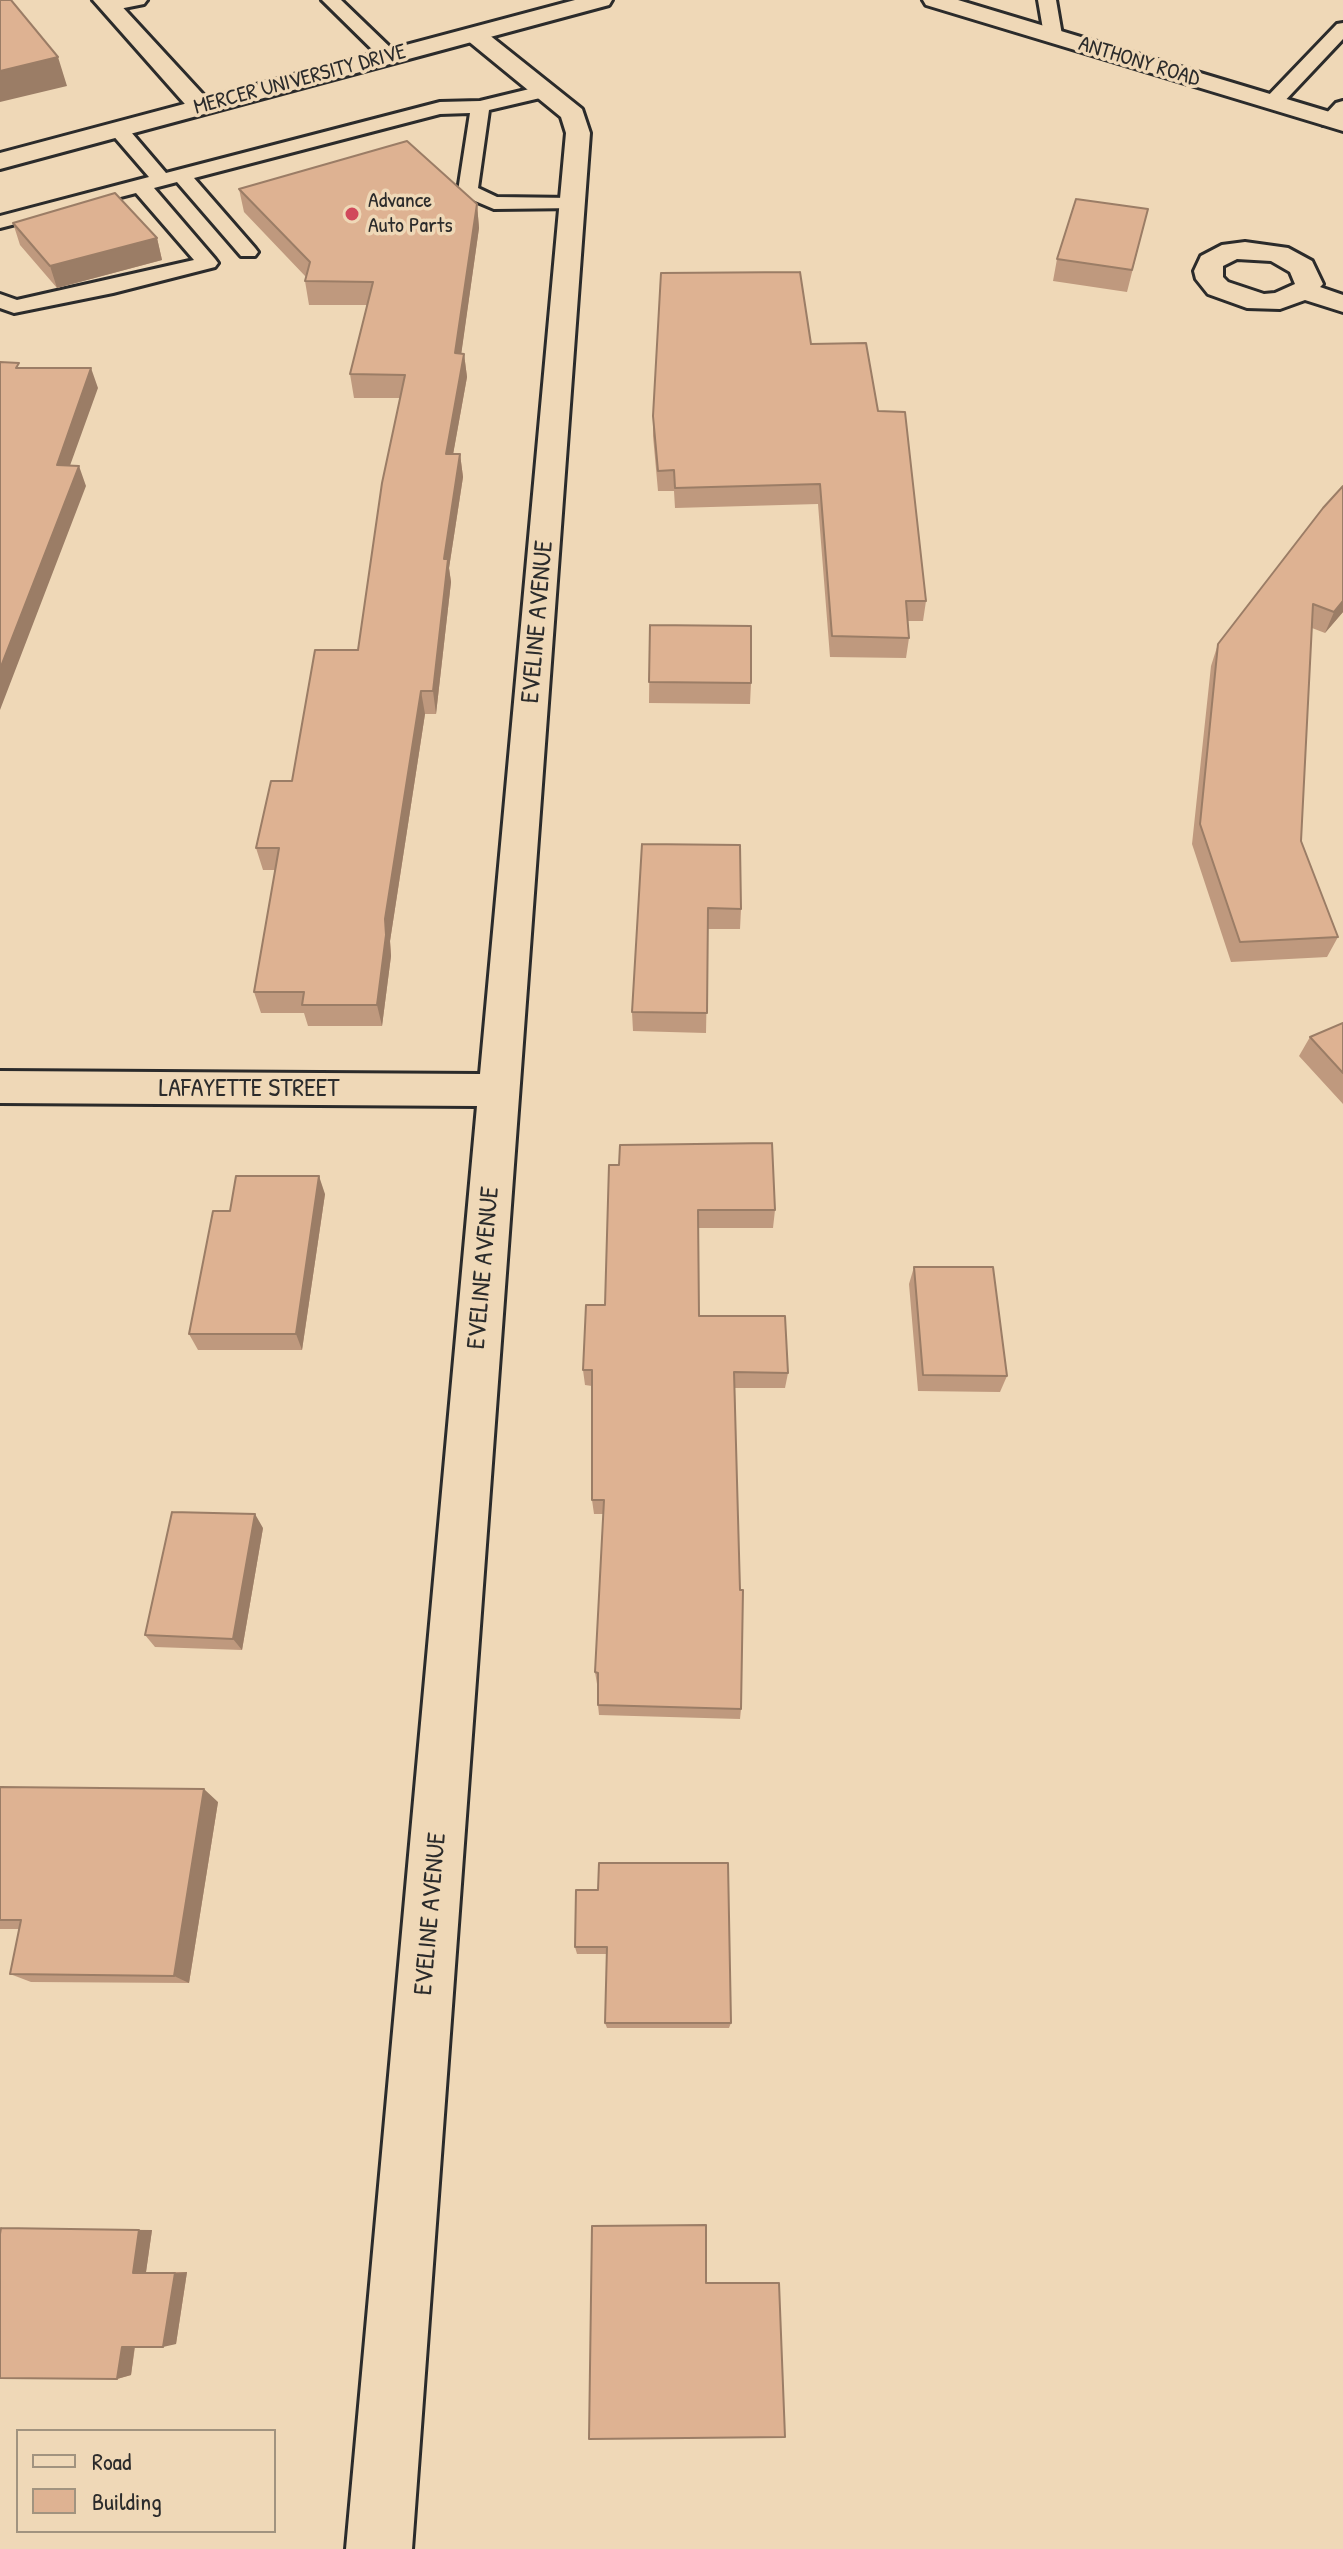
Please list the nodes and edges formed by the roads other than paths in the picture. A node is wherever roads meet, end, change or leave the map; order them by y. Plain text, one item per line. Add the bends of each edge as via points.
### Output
1 (138, 0) edge
2 (331, 0) edge
3 (601, 0) edge
4 (934, 0) edge
5 (1047, 0) edge
6 (106, 3) edge
7 (1343, 28) edge
8 (475, 35) junction
9 (1053, 35) junction
10 (389, 56) junction
11 (546, 91) junction
12 (1272, 103) junction
13 (201, 107) junction
14 (480, 107) junction
15 (1339, 117) edge
16 (118, 129) junction
17 (0, 161) edge
18 (162, 180) junction
19 (572, 204) junction
20 (0, 222) edge
21 (248, 252) dead end
22 (1304, 291) dead end
23 (0, 300) edge
24 (1343, 304) edge
25 (0, 1087) edge
26 (499, 1090) junction
27 (379, 2549) edge

1 - 6 lane
2 - 10 lane
3 - 8 street, MERCER UNIVERSITY DRIVE
4 - 9 street, ANTHONY ROAD
5 - 9 lane
6 - 13 street
7 - 12 lane
8 - 10 street, MERCER UNIVERSITY DRIVE
8 - 11 street, EVELINE AVENUE
9 - 12 street, ANTHONY ROAD
10 - 13 street, MERCER UNIVERSITY DRIVE
11 - 14 lane
11 - 19 street, EVELINE AVENUE via 573,114 578,133
12 - 15 street, ANTHONY ROAD
13 - 16 street, MERCER UNIVERSITY DRIVE
14 - 18 lane via 440,108
14 - 19 lane via 468,191 494,203
16 - 17 street, MERCER UNIVERSITY DRIVE
16 - 18 lane
18 - 20 lane
18 - 21 lane
18 - 23 lane via 208,263 14,307
19 - 26 street, EVELINE AVENUE
22 - 24 street
25 - 26 street, LAFAYETTE STREET
26 - 27 street, EVELINE AVENUE

